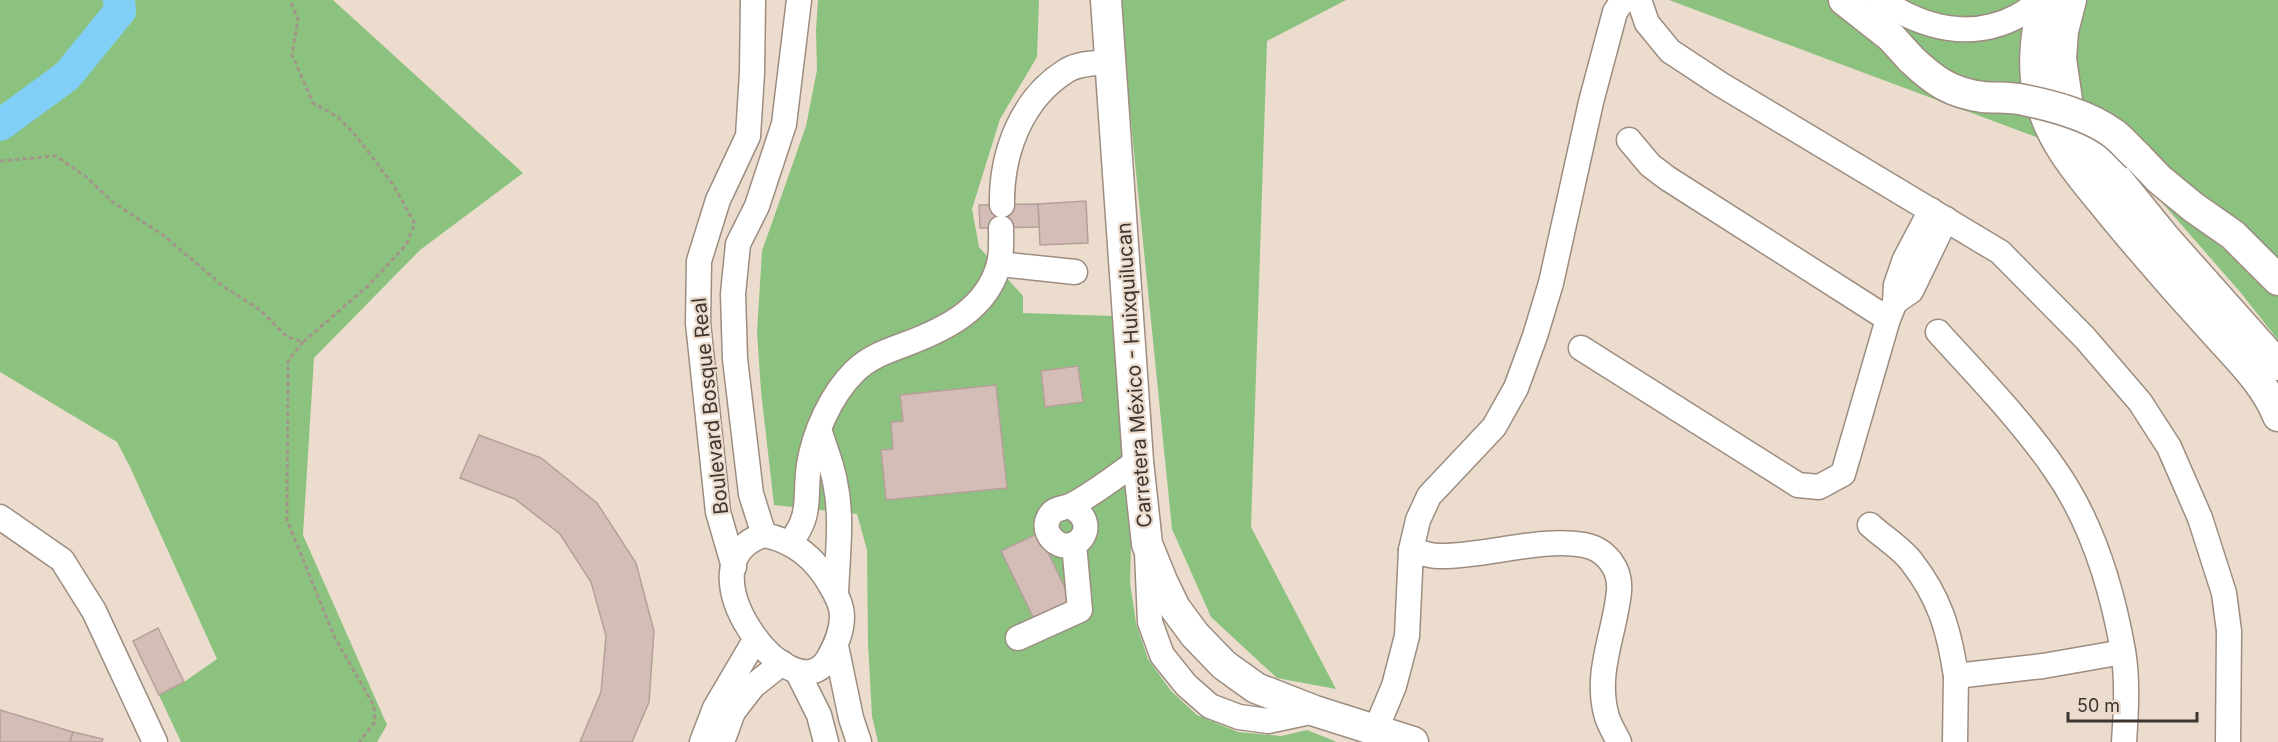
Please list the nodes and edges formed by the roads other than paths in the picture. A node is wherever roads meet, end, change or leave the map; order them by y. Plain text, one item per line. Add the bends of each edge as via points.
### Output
1 (753, 0) edge
2 (799, 0) edge
3 (1106, 0) edge
4 (1623, 0) edge
5 (1639, 0) edge
6 (1844, 0) edge
7 (1881, 0) edge
8 (2042, 0) edge
9 (2071, 0) edge
10 (1112, 62) junction
11 (1629, 140) dead end
12 (1939, 215) junction
13 (999, 264) junction
14 (1075, 272) dead end
15 (2278, 280) edge
16 (1891, 311) junction
17 (1938, 332) dead end
18 (1581, 348) dead end
19 (2278, 365) edge
20 (2278, 416) edge
21 (819, 429) junction
22 (1138, 460) junction
23 (1070, 506) junction
24 (0, 517) edge
25 (1870, 525) dead end
26 (764, 535) junction
27 (790, 543) junction
28 (1147, 543) junction
29 (1074, 544) junction
30 (1411, 550) junction
31 (734, 567) junction
32 (836, 595) junction
33 (1018, 638) dead end
34 (755, 640) junction
35 (836, 646) junction
36 (2123, 652) junction
37 (790, 667) junction
38 (1956, 676) junction
39 (1315, 711) junction
40 (1376, 729) junction
41 (155, 742) edge
42 (702, 742) edge
43 (722, 742) edge
44 (826, 742) edge
45 (859, 742) edge
46 (1413, 742) edge
47 (1619, 742) edge
48 (1955, 742) edge
49 (2124, 742) edge
50 (2228, 742) edge

1 - 31 street, Boulevard Bosque Real via 748,136 718,200 699,261 698,323 718,512
2 - 26 street, Boulevard Bosque Real via 784,124 757,206 738,244 733,294 735,359 751,494
3 - 10 main road, Carretera México - Huixquilucan
4 - 30 street via 1615,12 1591,102 1551,283 1516,388 1494,427 1429,496
5 - 12 street via 1647,23 1670,51
6 - 15 main road, bridge via 1891,37 1929,76 1955,92 2022,99 2093,122 2114,134 2159,179 2233,235
7 - 8 street via 1920,22 1957,30 1991,27 2019,16
8 - 20 main road via 2035,56 2038,93 2048,124 2069,161 2255,378
9 - 19 main road via 2061,59 2068,107 2091,147 2165,238
10 - 13 street via 1066,71 1036,97 1018,124 1001,190
10 - 22 main road, Carretera México - Huixquilucan
11 - 16 street via 1667,178
12 - 16 street via 1905,259
12 - 50 street via 2000,252 2085,338 2140,402 2169,447 2200,518 2224,593 2229,631
13 - 14 street
13 - 21 street via 987,293 971,311 948,326 883,351 854,372
16 - 18 street via 1843,474 1819,487 1798,485
17 - 36 street via 2021,423 2055,470 2095,547
21 - 27 street via 809,466 802,527
21 - 32 street via 839,506
22 - 23 street
22 - 28 main road, Carretera México - Huixquilucan
23 - 29 street via 1081,512 1086,524 1083,536
23 - 29 street via 1053,512 1046,528 1052,539 1062,545
24 - 41 street via 62,560 94,611
25 - 38 street via 1910,560 1937,600 1950,636
26 - 27 street
26 - 31 street via 750,539 738,551
27 - 32 street via 811,558
28 - 39 main road, Carretera México - Huixquilucan via 1175,608 1224,665 1256,688
28 - 39 street via 1150,622 1162,655 1186,685 1210,706 1239,717 1268,721
29 - 33 street via 1080,610
30 - 40 street via 1407,636 1394,686
30 - 47 street via 1436,556 1456,555 1563,542 1602,551 1614,565 1620,583 1602,690 1607,718
31 - 34 street via 736,605
32 - 35 street via 842,614
34 - 37 street
34 - 42 street via 715,708
35 - 37 street via 824,665 811,673
35 - 45 street
36 - 38 street
36 - 49 street
37 - 43 street via 753,687 732,712
37 - 44 street via 819,715
38 - 48 street
39 - 40 main road, Carretera México - Huixquilucan
40 - 46 main road, Carretera México - Huixquilucan

